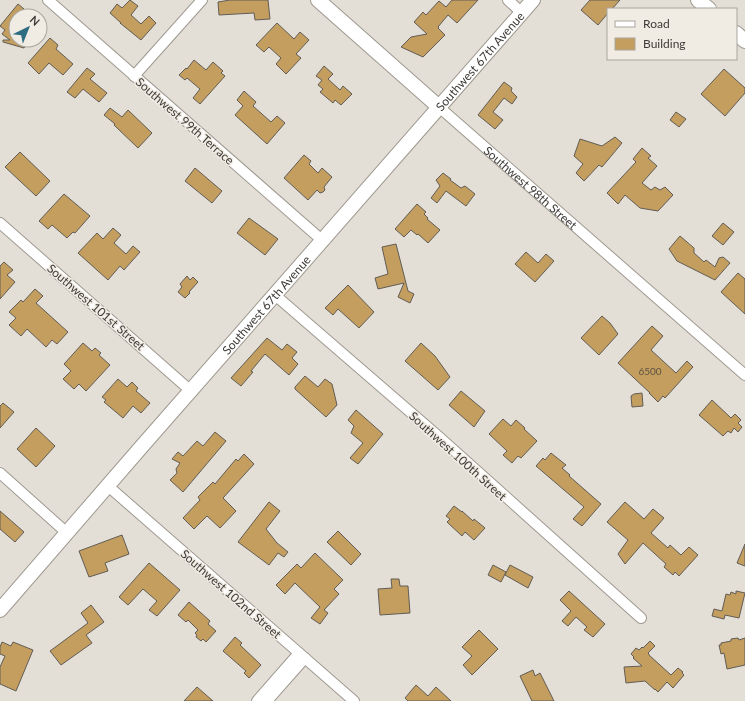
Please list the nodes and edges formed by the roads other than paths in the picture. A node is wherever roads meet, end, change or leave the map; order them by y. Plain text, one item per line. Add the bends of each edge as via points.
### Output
1 (48, 0) edge
2 (202, 0) edge
3 (318, 0) edge
4 (508, 0) edge
5 (533, 0) edge
6 (698, 0) edge
7 (708, 8) edge
8 (522, 13) junction
9 (737, 34) edge
10 (745, 41) edge
11 (134, 76) junction
12 (440, 107) junction
13 (0, 223) edge
14 (322, 241) junction
15 (275, 295) junction
16 (745, 375) edge
17 (191, 391) junction
18 (0, 473) edge
19 (108, 486) junction
20 (67, 533) junction
21 (0, 610) edge
22 (640, 618) dead end
23 (302, 656) junction
24 (257, 701) edge
25 (267, 701) edge
26 (354, 701) edge

1 - 11 street, Southwest 99th Terrace
2 - 11 street
3 - 12 main road, Southwest 98th Street
4 - 8 street
5 - 8 main road, Southwest 67th Avenue
6 - 7 main road
8 - 12 main road, Southwest 67th Avenue
9 - 10 main road
11 - 14 street, Southwest 99th Terrace
12 - 14 main road, Southwest 67th Avenue
12 - 16 street, Southwest 98th Street
13 - 17 street, Southwest 101st Street
14 - 15 main road, Southwest 67th Avenue
15 - 17 main road, Southwest 67th Avenue
15 - 22 street, Southwest 100th Street via 438,436
17 - 19 main road, Southwest 67th Avenue
18 - 20 street
19 - 20 main road, Southwest 67th Avenue
19 - 23 street, Southwest 102nd Street
20 - 21 main road, Southwest 67th Avenue
23 - 24 street
23 - 25 street
23 - 26 street, Southwest 102nd Street

